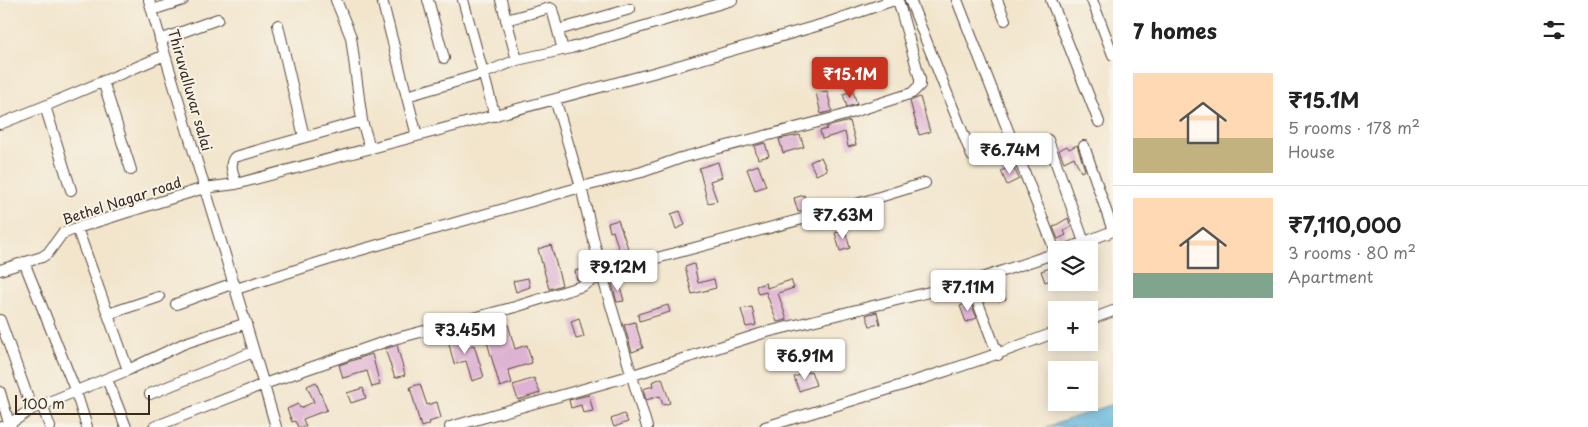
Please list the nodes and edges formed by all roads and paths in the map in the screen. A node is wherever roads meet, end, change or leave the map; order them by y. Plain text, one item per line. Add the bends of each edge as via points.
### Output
1 (149, 0) edge
2 (183, 0) edge
3 (336, 0) edge
4 (382, 0) edge
5 (428, 0) edge
6 (463, 0) edge
7 (501, 0) edge
8 (732, 0) edge
9 (894, 0) edge
10 (898, 0) edge
11 (910, 0) edge
12 (957, 0) edge
13 (997, 0) edge
14 (1051, 0) edge
15 (1092, 0) edge
16 (630, 9) dead end
17 (152, 10) junction
18 (218, 19) dead end
19 (506, 20) junction
20 (1005, 20) dead end
21 (278, 25) dead end
22 (558, 30) junction
23 (160, 40) junction
24 (563, 50) junction
25 (165, 55) junction
26 (1113, 55) edge
27 (444, 58) dead end
28 (517, 60) junction
29 (482, 74) junction
30 (103, 81) junction
31 (407, 96) junction
32 (555, 99) junction
33 (46, 106) junction
34 (495, 116) junction
35 (362, 121) junction
36 (1099, 122) dead end
37 (0, 124) edge
38 (417, 136) junction
39 (304, 137) junction
40 (1048, 140) dead end
41 (1084, 146) dead end
42 (370, 148) junction
43 (972, 156) dead end
44 (131, 170) dead end
45 (925, 183) dead end
46 (236, 184) junction
47 (581, 187) junction
48 (204, 188) junction
49 (71, 190) dead end
50 (78, 228) junction
51 (1113, 231) edge
52 (1051, 241) edge
53 (1084, 241) edge
54 (1087, 241) edge
55 (1048, 256) edge
56 (24, 262) junction
57 (0, 270) edge
58 (602, 275) junction
59 (970, 282) junction
60 (235, 286) junction
61 (159, 297) dead end
62 (176, 304) dead end
63 (1113, 311) edge
64 (108, 314) junction
65 (1098, 317) edge
66 (0, 320) edge
67 (247, 323) junction
68 (1048, 335) edge
69 (253, 352) junction
70 (998, 355) junction
71 (128, 370) junction
72 (633, 375) junction
73 (107, 378) junction
74 (264, 384) junction
75 (0, 392) edge
76 (76, 392) junction
77 (150, 394) dead end
78 (37, 407) junction
79 (7, 426) edge
80 (50, 427) edge
81 (87, 427) edge
82 (126, 427) edge
83 (154, 427) edge
84 (276, 427) edge
85 (450, 427) edge
86 (647, 427) edge
87 (765, 427) edge

1 - 17 street, Thiruvalluvar salai
2 - 17 street
3 - 35 street via 351,37
4 - 31 street
5 - 27 street
6 - 29 street
7 - 19 street
8 - 24 street
9 - 32 street, Bethel Nagar road via 827,23
10 - 47 street via 920,80 920,85 912,93 841,116
11 - 43 street
12 - 52 street
13 - 20 street
14 - 36 street
15 - 26 street
16 - 22 street
17 - 23 street, Thiruvalluvar salai
18 - 23 street
19 - 22 street via 550,8 554,11
19 - 28 street
21 - 39 street
22 - 24 street
23 - 25 street, Thiruvalluvar salai
24 - 28 street
25 - 30 street
25 - 48 street, Thiruvalluvar salai
28 - 29 street
29 - 31 street
29 - 34 street
30 - 33 street
30 - 44 street
31 - 38 street
32 - 34 street, Bethel Nagar road
32 - 47 street
33 - 37 street
33 - 49 street
34 - 38 street, Bethel Nagar road
35 - 39 street
35 - 42 street
38 - 42 street, Bethel Nagar road
39 - 46 street via 235,157 232,164
40 - 53 street
41 - 51 street
42 - 46 street, Bethel Nagar road
45 - 58 street
46 - 48 street, Bethel Nagar road
47 - 58 street
47 - 60 street
48 - 50 street, Bethel Nagar road
48 - 60 street, Thiruvalluvar salai
50 - 56 street, Bethel Nagar road via 62,234 42,257
50 - 64 street
51 - 54 street
55 - 59 street
56 - 57 street, Bethel Nagar road
56 - 76 street
58 - 72 street
58 - 74 street via 582,286 390,340
59 - 70 street
59 - 72 street via 763,333
60 - 62 street
60 - 67 street, Thiruvalluvar salai
61 - 64 street
63 - 65 street
64 - 71 street
66 - 78 street
67 - 69 street, Thiruvalluvar salai
67 - 71 street via 185,343
68 - 70 street
69 - 74 street, Thiruvalluvar salai
69 - 77 street
70 - 87 street
71 - 73 street
72 - 85 street
72 - 86 street
73 - 76 street
73 - 82 street
74 - 83 street
74 - 84 street, Thiruvalluvar salai
75 - 79 street
76 - 78 street
76 - 81 street
78 - 79 street
78 - 80 street

